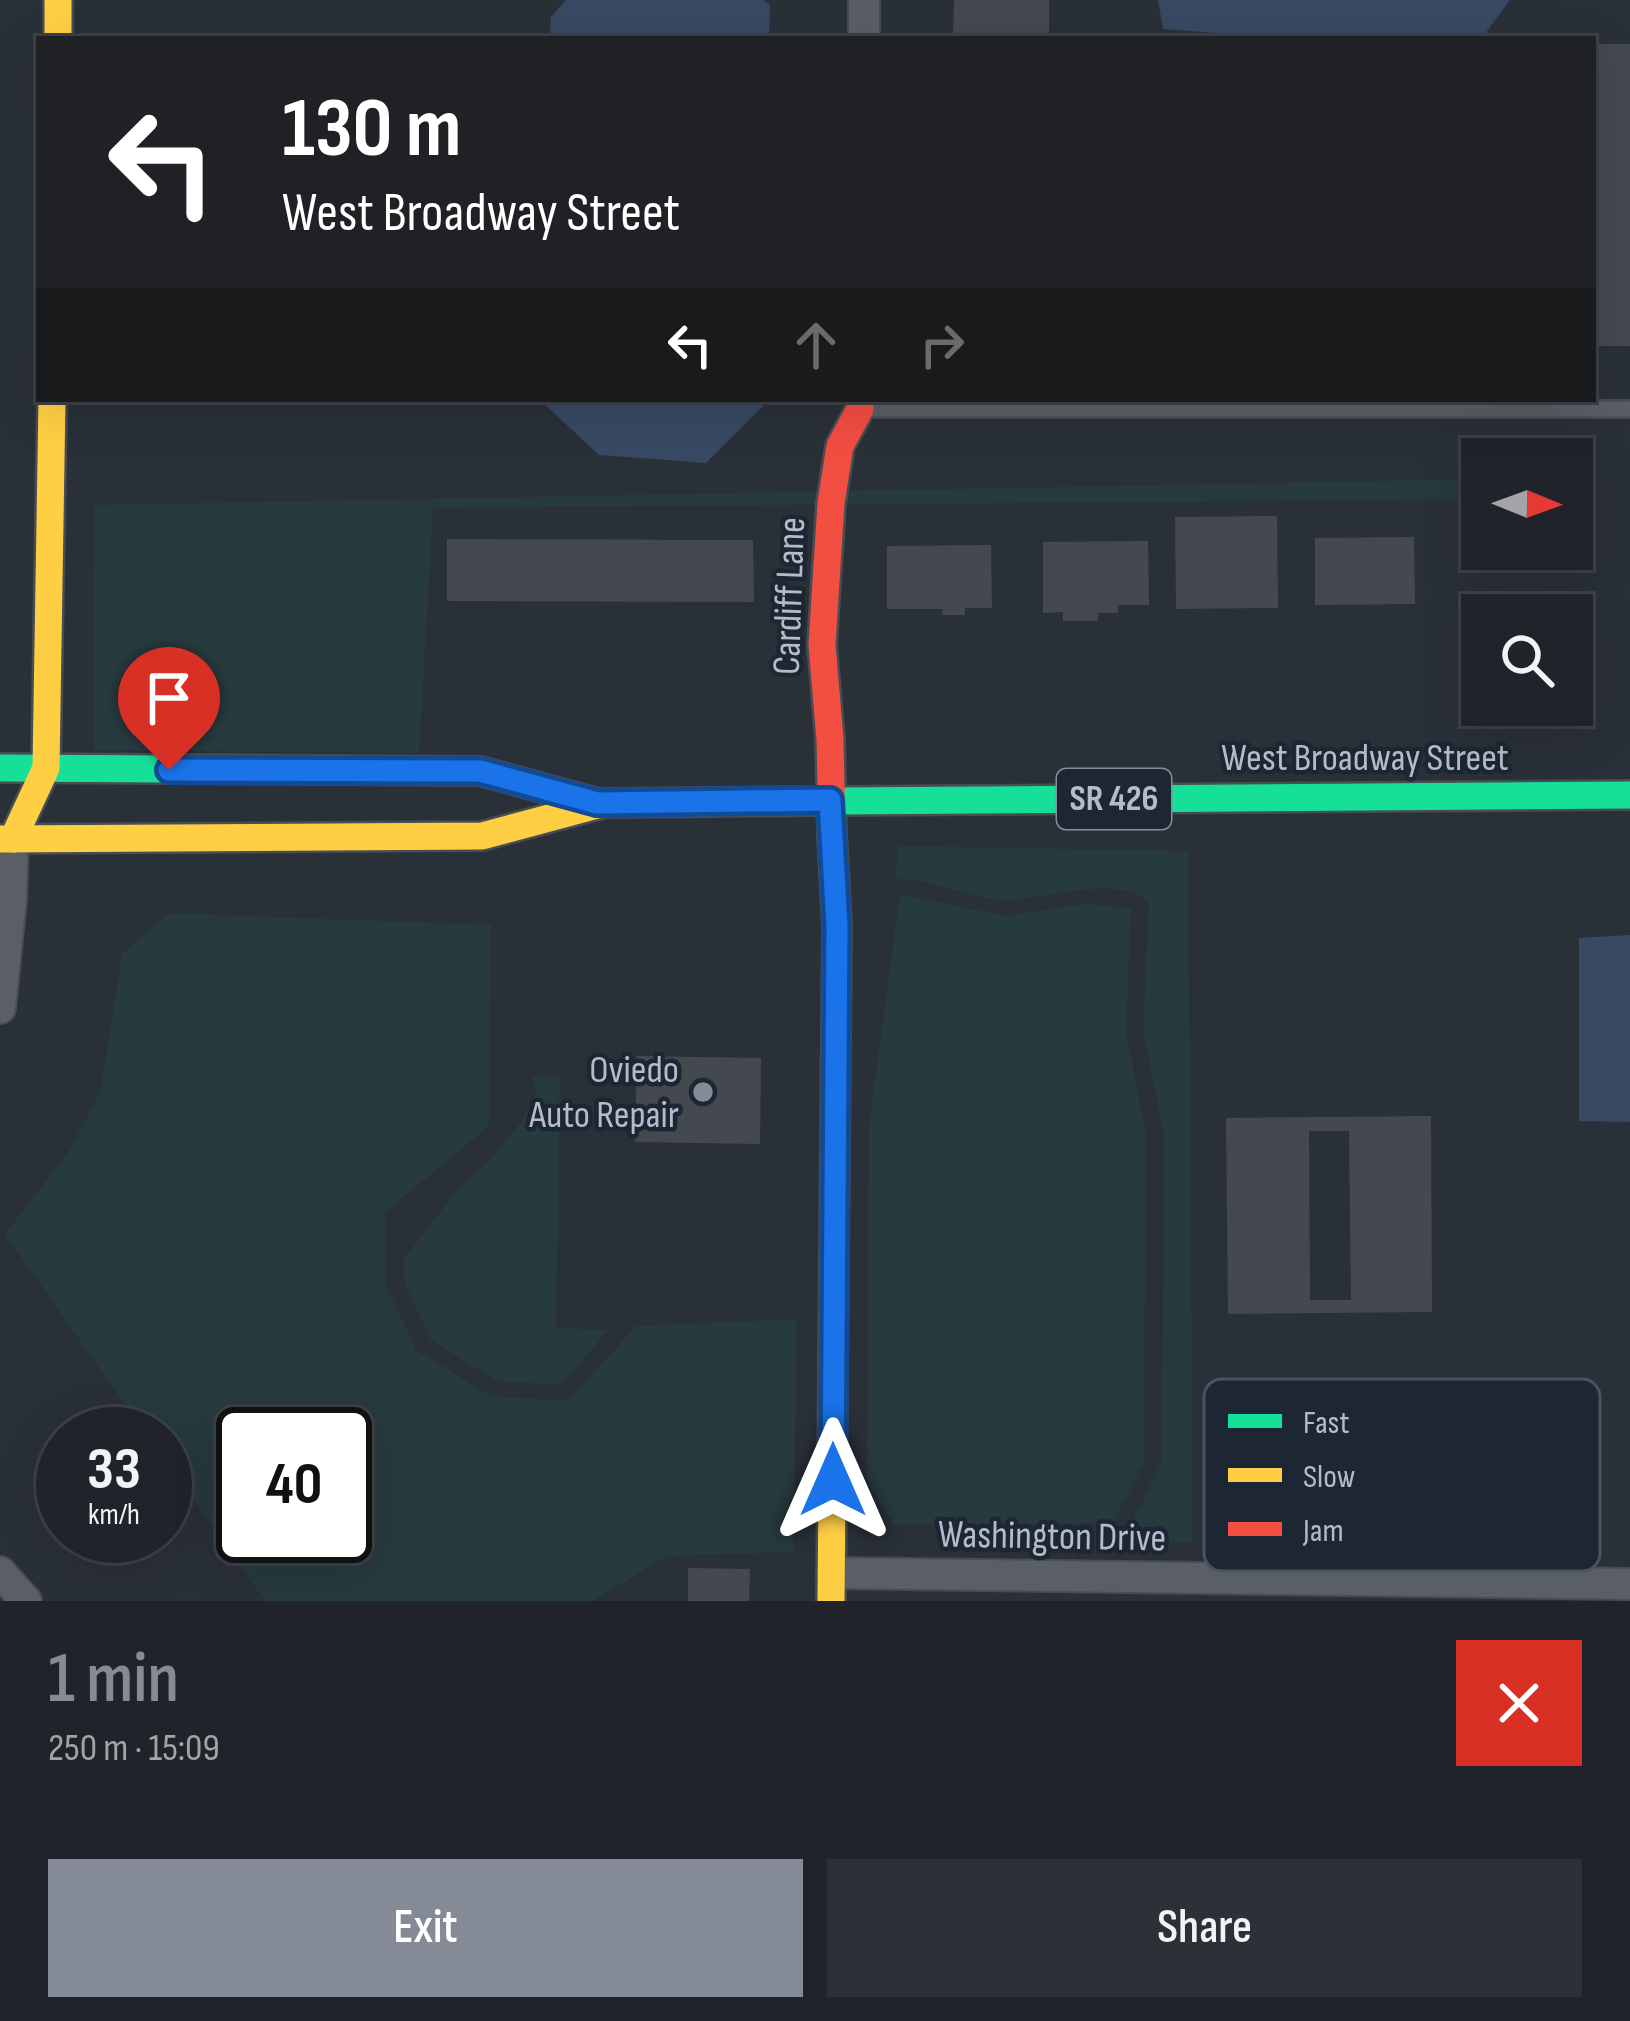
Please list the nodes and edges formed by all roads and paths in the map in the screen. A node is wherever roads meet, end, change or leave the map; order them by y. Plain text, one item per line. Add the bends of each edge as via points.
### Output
1 (58, 0) edge
2 (864, 0) edge
3 (58, 36) edge
4 (864, 36) edge
5 (52, 402) edge
6 (860, 404) edge
7 (946, 404) edge
8 (1245, 404) edge
9 (1630, 409) edge
10 (0, 768) edge
11 (46, 768) junction
12 (0, 793) edge
13 (1630, 795) edge
14 (830, 800) junction
15 (597, 803) junction
16 (6, 839) edge
17 (0, 1008) edge
18 (0, 1572) edge
19 (1630, 1584) edge
20 (832, 1587) edge
21 (1530, 1591) edge
22 (26, 1601) edge

1 - 3 main road
2 - 4 street
5 - 11 main road
6 - 7 lane
6 - 14 main road, Cardiff Lane via 839,446 831,503 822,645
7 - 8 lane
8 - 9 lane
10 - 11 main road, West Broadway Street / SR 426
11 - 15 main road, West Broadway Street / SR 426 via 480,771
11 - 16 main road
12 - 16 main road
13 - 14 main road, West Broadway Street / SR 426
14 - 15 main road, West Broadway Street / SR 426
14 - 20 main road, Cardiff Lane via 837,926
15 - 16 main road, West Broadway Street / SR 426 via 482,836
16 - 17 street via 11,899
18 - 22 street
19 - 21 street, Washington Drive
20 - 21 street, Washington Drive

